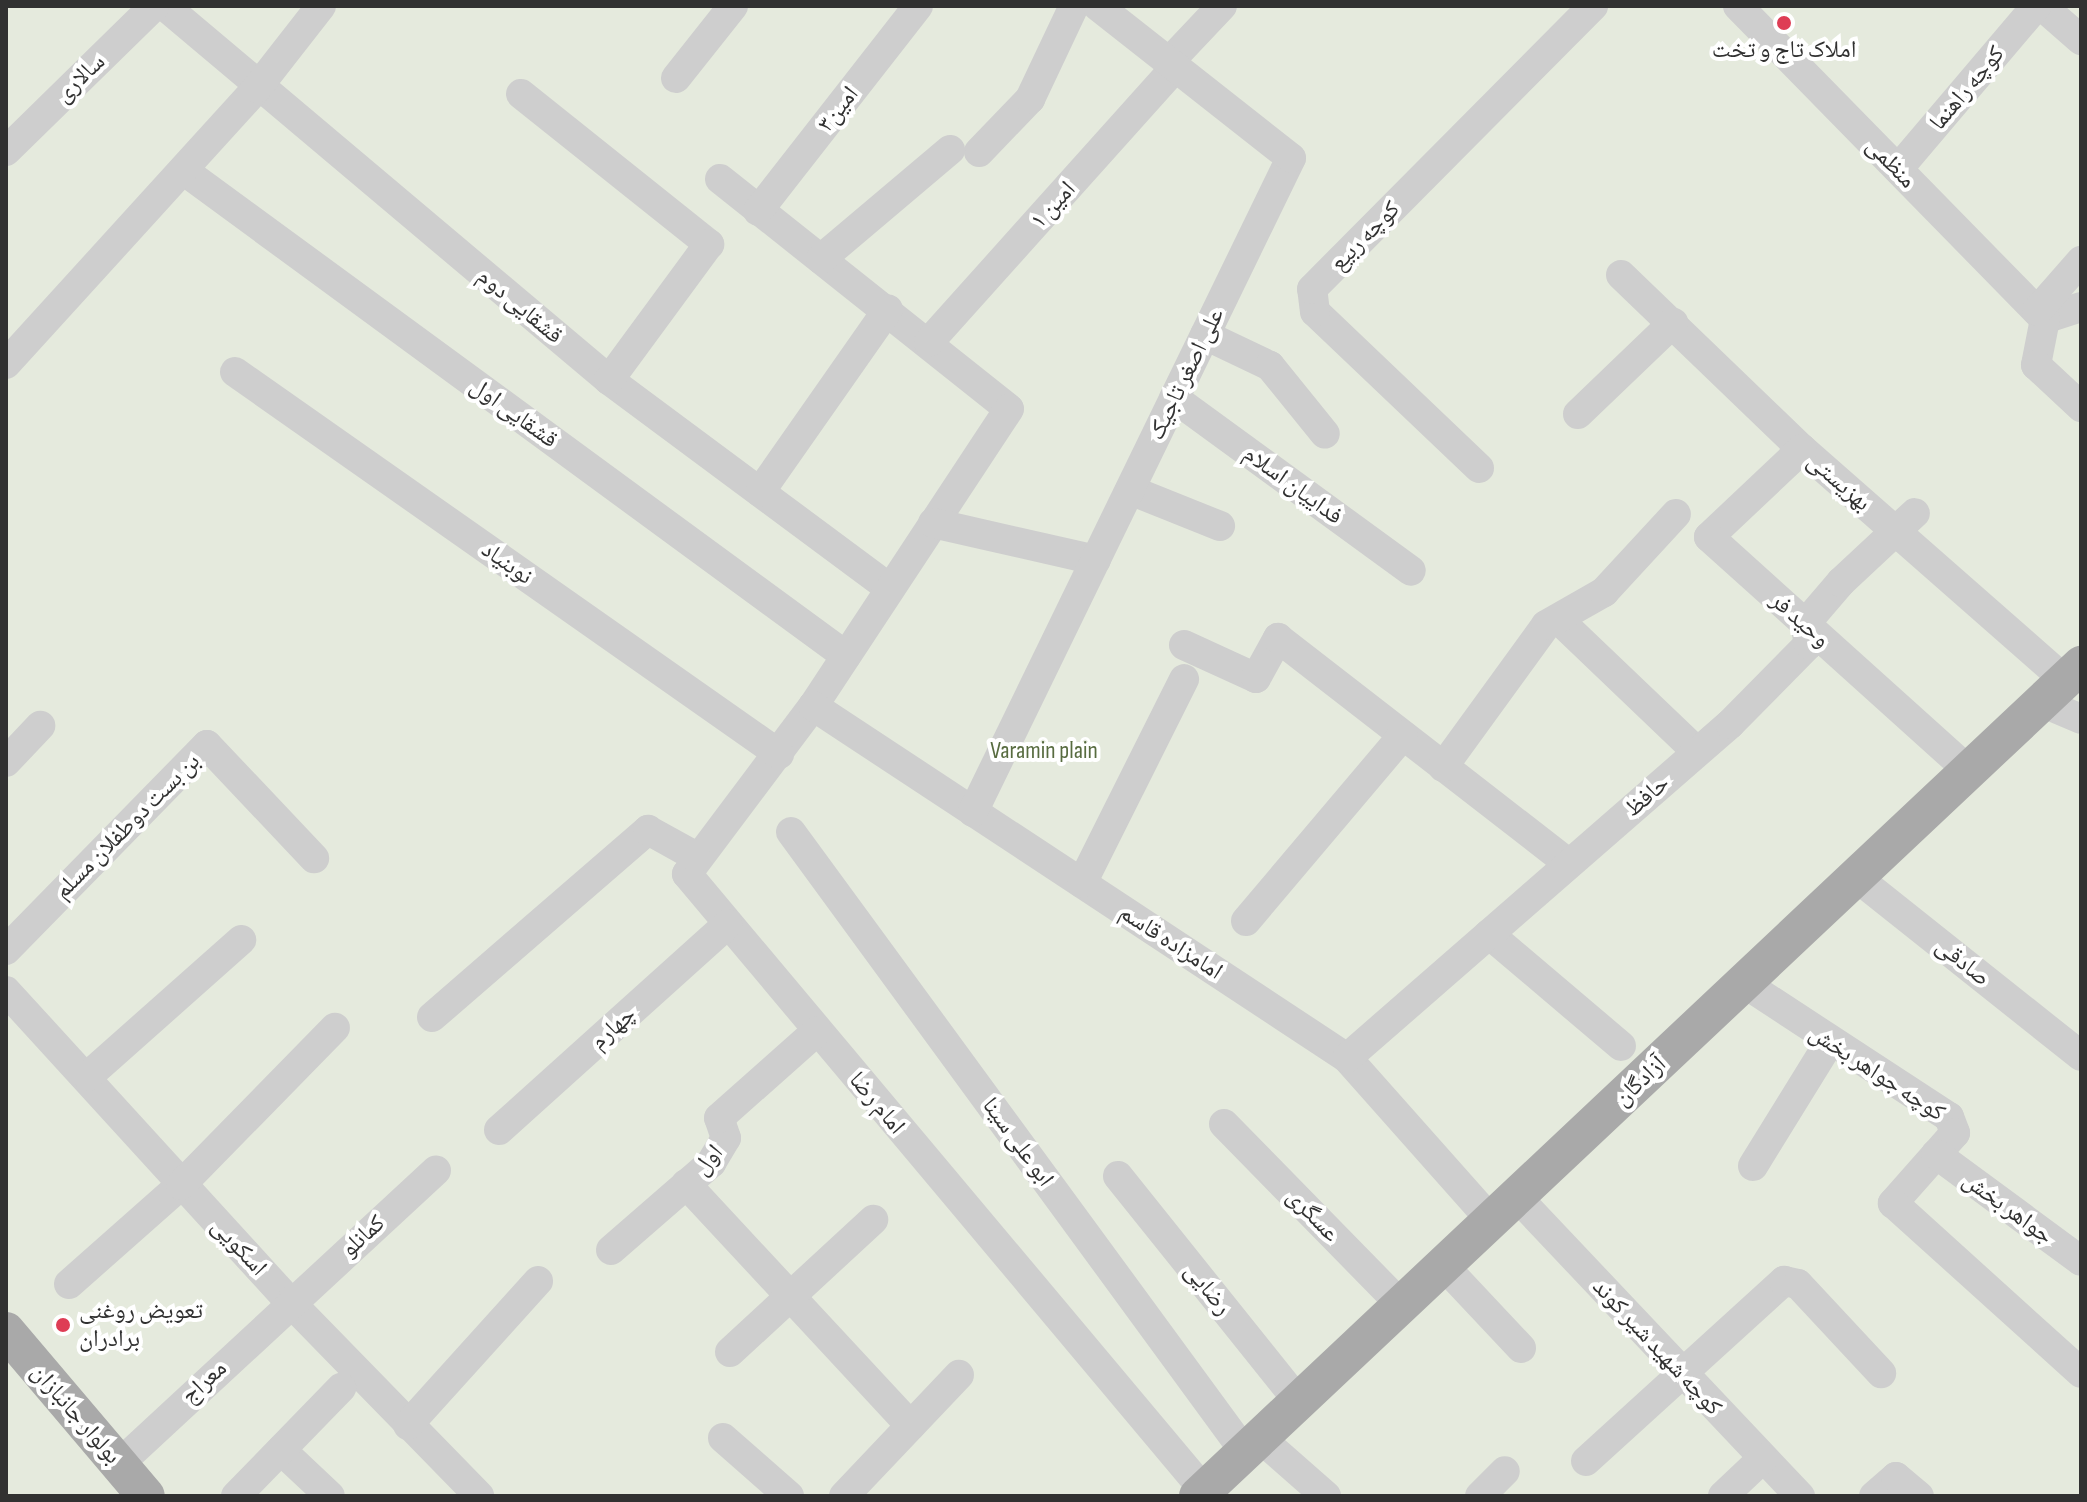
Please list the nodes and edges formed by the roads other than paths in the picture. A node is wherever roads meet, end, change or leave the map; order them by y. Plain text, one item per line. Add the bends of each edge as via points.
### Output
1 (154, 6) edge
2 (165, 6) edge
3 (321, 6) edge
4 (733, 6) edge
5 (918, 6) edge
6 (1074, 6) edge
7 (1098, 6) edge
8 (1222, 6) edge
9 (1593, 6) edge
10 (1738, 6) edge
11 (2039, 6) edge
12 (2081, 40) edge
13 (1172, 65) junction
14 (676, 78) dead end
15 (257, 88) junction
16 (521, 94) dead end
17 (6, 151) edge
18 (1898, 169) junction
19 (183, 170) junction
20 (720, 179) dead end
21 (758, 211) junction
22 (821, 259) junction
23 (2081, 261) edge
24 (1621, 275) dead end
25 (2081, 307) edge
26 (888, 309) junction
27 (2041, 315) junction
28 (1673, 323) junction
29 (1205, 335) junction
30 (929, 342) junction
31 (6, 364) edge
32 (235, 372) dead end
33 (609, 380) junction
34 (1174, 398) junction
35 (2081, 407) edge
36 (1578, 414) dead end
37 (1325, 434) dead end
38 (1793, 457) junction
39 (1479, 468) dead end
40 (1130, 490) junction
41 (760, 492) junction
42 (1676, 514) dead end
43 (1903, 521) junction
44 (933, 523) junction
45 (1220, 526) dead end
46 (1096, 560) junction
47 (1411, 571) dead end
48 (889, 588) junction
49 (1558, 619) junction
50 (1805, 624) junction
51 (1184, 645) dead end
52 (846, 656) junction
53 (1184, 679) dead end
54 (2062, 682) edge
55 (813, 706) junction
56 (2081, 719) edge
57 (40, 726) dead end
58 (1403, 735) junction
59 (1697, 752) junction
60 (779, 754) junction
61 (6, 762) edge
62 (1443, 767) junction
63 (1969, 771) junction
64 (973, 812) junction
65 (791, 832) dead end
66 (695, 856) junction
67 (314, 858) dead end
68 (1569, 864) junction
69 (1856, 877) junction
70 (1082, 883) junction
71 (1246, 921) dead end
72 (727, 925) junction
73 (1489, 934) junction
74 (241, 940) dead end
75 (6, 950) edge
76 (1744, 983) junction
77 (6, 991) edge
78 (432, 1017) dead end
79 (335, 1028) dead end
80 (817, 1031) junction
81 (1829, 1043) junction
82 (2077, 1045) edge
83 (1621, 1046) dead end
84 (1347, 1058) junction
85 (88, 1076) junction
86 (1224, 1124) dead end
87 (499, 1130) dead end
88 (1936, 1154) junction
89 (1753, 1166) dead end
90 (436, 1170) dead end
91 (1118, 1176) dead end
92 (686, 1184) junction
93 (181, 1185) junction
94 (1504, 1208) junction
95 (873, 1220) dead end
96 (611, 1250) dead end
97 (2081, 1261) edge
98 (1443, 1265) junction
99 (538, 1281) dead end
100 (69, 1284) dead end
101 (790, 1297) junction
102 (290, 1302) junction
103 (1401, 1305) junction
104 (6, 1331) edge
105 (1521, 1348) dead end
106 (730, 1352) dead end
107 (1681, 1373) junction
108 (1881, 1373) dead end
109 (2081, 1373) edge
110 (959, 1375) dead end
111 (341, 1388) dead end
112 (1299, 1402) junction
113 (408, 1425) junction
114 (911, 1426) junction
115 (723, 1438) dead end
116 (1252, 1445) junction
117 (281, 1450) junction
118 (1762, 1459) junction
119 (1586, 1461) dead end
120 (119, 1464) junction
121 (1505, 1471) dead end
122 (1204, 1494) edge
123 (146, 1496) edge
124 (236, 1496) edge
125 (330, 1496) edge
126 (479, 1496) edge
127 (789, 1496) edge
128 (844, 1496) edge
129 (1326, 1496) edge
130 (1480, 1496) edge
131 (1723, 1496) edge
132 (1800, 1496) edge

1 - 17 street, سالاری
2 - 15 street, قشقایی دوم
3 - 15 street
4 - 14 street
5 - 21 street, امین۳
6 - 22 street via 1030,99
7 - 13 street, علی اصغر تاجیک
8 - 13 street, امین ۱
9 - 39 street, کوچه ربیع via 1312,289 1315,312
10 - 18 street, منظمی
11 - 12 street
11 - 18 street, کوچه راهنما
13 - 29 street, علی اصغر تاجیک via 1291,158
13 - 30 street, امین ۱
15 - 19 street
15 - 33 street, قشقایی دوم
16 - 33 street via 709,244
18 - 27 street, منظمی
19 - 31 street
19 - 52 street, قشقایی اول
20 - 21 street
21 - 22 street
22 - 26 street
23 - 27 street
24 - 28 street, بهزیستی
25 - 27 street
26 - 30 street
26 - 41 street
27 - 35 street via 2036,365
28 - 36 street
28 - 38 street, بهزیستی
29 - 34 street, علی اصغر تاجیک
29 - 37 street via 1270,366
30 - 44 street via 1009,409
32 - 60 street, نوبنیاد
33 - 41 street, قشقایی دوم
34 - 40 street, علی اصغر تاجیک
34 - 47 street, فداییان اسلام
38 - 43 street, بهزیستی
38 - 50 street, وحید فر via 1709,537
40 - 45 street
40 - 46 street, علی اصغر تاجیک
41 - 48 street, قشقایی دوم
42 - 49 street via 1604,592
43 - 50 street, حافظ
43 - 54 street, بهزیستی
44 - 46 street
44 - 48 street
46 - 64 street, علی اصغر تاجیک
48 - 52 street
49 - 59 street
49 - 62 street via 1546,625
50 - 59 street, حافظ via 1809,644
50 - 63 street, وحید فر
51 - 58 street via 1256,678 1278,638
52 - 55 street
53 - 70 street
54 - 56 street, بهزیستی
54 - 63 main road, آزادگان
55 - 60 street
55 - 64 street, امامزاده قاسم
57 - 61 street
58 - 62 street
58 - 71 street
59 - 68 street, حافظ
60 - 66 street
62 - 68 street
63 - 69 main road, آزادگان
64 - 70 street, امامزاده قاسم
65 - 116 street, ابو علی سینا
66 - 72 street, امام رضا via 687,874
66 - 78 street via 648,830
67 - 75 street, بن بست دوطفلان مسلم via 207,745
68 - 73 street, حافظ
69 - 76 main road, آزادگان
69 - 82 street, صادقی
70 - 84 street, امامزاده قاسم
72 - 80 street, امام رضا
72 - 87 street, چهارم
73 - 83 street
73 - 84 street, حافظ
74 - 85 street
76 - 81 street, کوچه جواهر بخش
76 - 94 main road, آزادگان
77 - 85 street, اسکویی
79 - 93 street
80 - 92 street, اول via 719,1118 726,1138 711,1163
80 - 122 street, امام رضا
81 - 88 street, کوچه جواهر بخش via 1949,1117 1955,1133
81 - 89 street
84 - 94 street, امامزاده قاسم
85 - 93 street, اسکویی
86 - 103 street, عسگری
88 - 97 street, جواهر بخش
88 - 109 street, کوچه جواهر بخش via 1893,1203
90 - 102 street, کمانلو
91 - 112 street, رضایی
92 - 96 street, اول
92 - 101 street
93 - 100 street
93 - 102 street, اسکویی
94 - 98 main road, آزادگان
94 - 107 street, کوچه شهید شیر کوند
95 - 101 street
98 - 103 main road, آزادگان
98 - 105 street
99 - 113 street
101 - 106 street
101 - 114 street
102 - 113 street, اسکویی
102 - 120 street, معراج
103 - 112 main road, آزادگان
104 - 120 main road, بولوار جانبازان
107 - 108 street via 1792,1279
107 - 118 street, کوچه شهید شیر کوند
107 - 119 street
110 - 114 street
111 - 117 street
112 - 116 main road, آزادگان
113 - 126 street, اسکویی
114 - 128 street
115 - 127 street
116 - 122 main road, آزادگان
116 - 129 street, ابو علی سینا
117 - 124 street
117 - 125 street
118 - 131 street
118 - 132 street, کوچه شهید شیر کوند
120 - 123 main road, بولوار جانبازان
121 - 130 street

